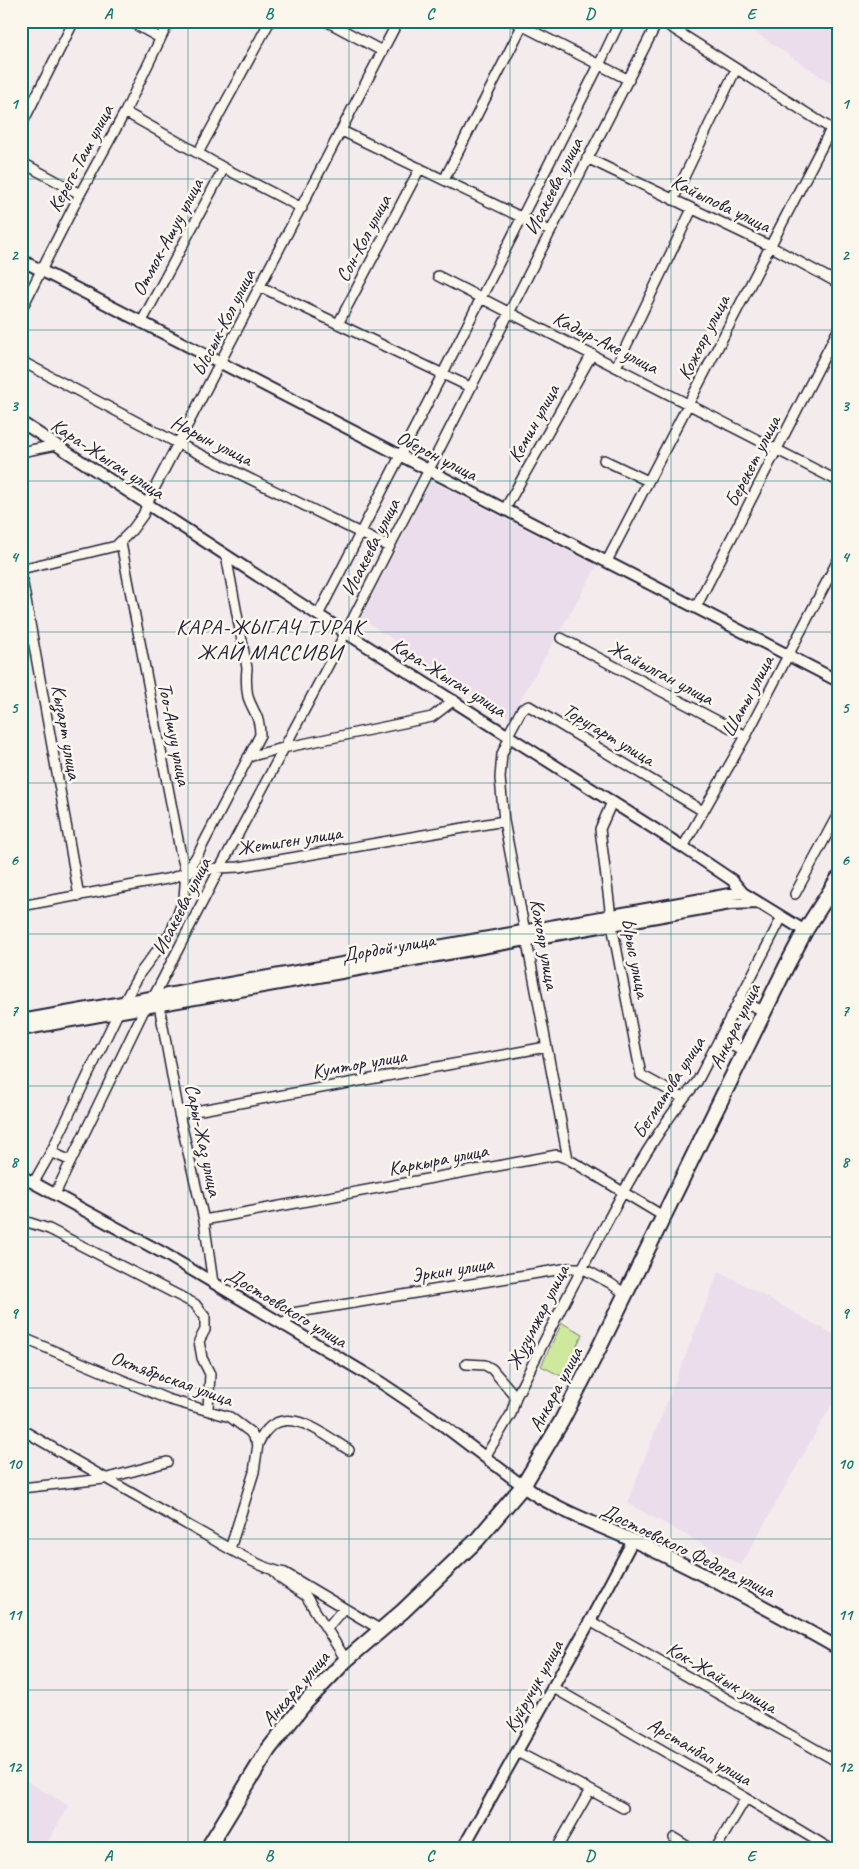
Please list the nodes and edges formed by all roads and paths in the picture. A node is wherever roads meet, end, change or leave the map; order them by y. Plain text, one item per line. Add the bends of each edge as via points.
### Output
1 (74, 21) edge
2 (128, 21) edge
3 (169, 21) edge
4 (270, 21) edge
5 (326, 21) edge
6 (398, 21) edge
7 (513, 21) edge
8 (620, 21) edge
9 (659, 21) edge
10 (522, 26) junction
11 (160, 38) junction
12 (382, 51) junction
13 (599, 65) junction
14 (736, 69) junction
15 (629, 80) junction
16 (125, 112) junction
17 (21, 126) edge
18 (342, 131) junction
19 (834, 131) edge
20 (198, 154) junction
21 (587, 158) junction
22 (21, 162) edge
23 (224, 168) junction
24 (420, 168) junction
25 (444, 180) junction
26 (80, 194) junction
27 (673, 200) junction
28 (302, 208) junction
29 (692, 209) junction
30 (522, 218) junction
31 (550, 232) junction
32 (770, 246) junction
33 (21, 260) edge
34 (41, 271) junction
35 (438, 276) dead end
36 (838, 283) edge
37 (261, 287) junction
38 (480, 299) junction
39 (21, 310) edge
40 (508, 312) junction
41 (141, 322) junction
42 (338, 324) junction
43 (838, 330) edge
44 (592, 354) junction
45 (21, 362) edge
46 (221, 364) junction
47 (616, 367) junction
48 (443, 374) junction
49 (470, 386) junction
50 (688, 404) junction
51 (21, 422) edge
52 (179, 444) junction
53 (56, 445) junction
54 (777, 449) junction
55 (21, 452) edge
56 (400, 456) junction
57 (604, 460) dead end
58 (429, 470) junction
59 (648, 481) junction
60 (838, 481) edge
61 (148, 505) junction
62 (505, 509) junction
63 (359, 533) junction
64 (121, 542) junction
65 (389, 547) junction
66 (226, 555) junction
67 (838, 560) edge
68 (607, 561) junction
69 (21, 569) edge
70 (21, 573) edge
71 (696, 607) junction
72 (318, 614) junction
73 (346, 632) junction
74 (561, 638) dead end
75 (789, 655) junction
76 (838, 681) edge
77 (454, 700) junction
78 (509, 736) junction
79 (746, 736) junction
80 (283, 748) junction
81 (248, 757) junction
82 (612, 802) junction
83 (703, 811) junction
84 (838, 814) edge
85 (504, 821) junction
86 (683, 848) junction
87 (220, 868) junction
88 (186, 872) junction
89 (838, 879) edge
90 (736, 884) junction
91 (744, 893) junction
92 (730, 894) junction
93 (795, 894) dead end
94 (79, 896) junction
95 (760, 904) junction
96 (21, 906) edge
97 (782, 917) junction
98 (611, 920) junction
99 (805, 931) junction
100 (526, 935) junction
101 (154, 996) junction
102 (740, 1000) junction
103 (124, 1001) junction
104 (160, 1006) junction
105 (145, 1008) junction
106 (764, 1011) junction
107 (118, 1013) junction
108 (21, 1020) edge
109 (21, 1030) edge
110 (720, 1038) junction
111 (546, 1047) junction
112 (744, 1051) junction
113 (683, 1098) junction
114 (179, 1114) junction
115 (51, 1152) junction
116 (568, 1159) junction
117 (71, 1161) junction
118 (21, 1176) edge
119 (34, 1182) junction
120 (622, 1193) junction
121 (55, 1194) junction
122 (663, 1216) junction
123 (21, 1220) edge
124 (204, 1220) junction
125 (582, 1268) junction
126 (213, 1283) junction
127 (625, 1294) junction
128 (284, 1326) junction
129 (21, 1337) edge
130 (466, 1364) dead end
131 (516, 1397) junction
132 (208, 1409) junction
133 (21, 1429) edge
134 (258, 1444) junction
135 (350, 1450) dead end
136 (485, 1457) junction
137 (167, 1462) dead end
138 (104, 1479) junction
139 (523, 1486) junction
140 (21, 1488) edge
141 (632, 1540) junction
142 (230, 1548) junction
143 (274, 1571) junction
144 (344, 1609) junction
145 (590, 1620) junction
146 (326, 1628) junction
147 (381, 1630) junction
148 (838, 1648) edge
149 (346, 1660) junction
150 (552, 1687) junction
151 (517, 1752) junction
152 (838, 1762) edge
153 (590, 1790) junction
154 (746, 1798) junction
155 (623, 1808) dead end
156 (674, 1838) dead end
157 (208, 1848) edge
158 (463, 1848) edge
159 (557, 1848) edge
160 (690, 1848) edge
161 (716, 1848) edge
162 (829, 1848) edge

1 - 17 street
2 - 11 street
3 - 11 street, Кереге-Таш улица
4 - 20 street, Отмок-Ашуу улица
5 - 12 street
6 - 12 street, Ыссык-Кол улица
7 - 10 street
8 - 13 street, Исакеева улица
9 - 14 street
9 - 15 street, Исакеева улица
10 - 13 street
10 - 25 street
11 - 16 street, Кереге-Таш улица
12 - 18 street, Ыссык-Кол улица
13 - 15 street
13 - 30 street, Исакеева улица
14 - 19 street
14 - 27 street
15 - 21 street, Исакеева улица
16 - 20 street
16 - 26 street, Кереге-Таш улица
18 - 24 street
18 - 28 street, Ыссык-Кол улица
19 - 32 street, Кожояр улица
20 - 23 street
21 - 27 street, Кайыпова улица
21 - 31 street, Исакеева улица
22 - 26 street
23 - 28 street
23 - 41 street, Отмок-Ашуу улица
24 - 25 street
24 - 42 street, Сон-Кол улица
25 - 30 street
26 - 34 street, Кереге-Таш улица
27 - 29 street, Кайыпова улица
28 - 37 street, Ыссык-Кол улица
29 - 32 street, Кайыпова улица
29 - 47 street
30 - 31 street
30 - 38 street, Исакеева улица
31 - 40 street, Исакеева улица
32 - 36 street, Кайыпова улица
32 - 50 street, Кожояр улица
33 - 34 street, Оберон улица
34 - 39 street, Кереге-Таш улица
34 - 41 street, Оберон улица
35 - 38 street, Кадыр-Аке улица
37 - 42 street
37 - 46 street, Ыссык-Кол улица
38 - 40 street, Кадыр-Аке улица
38 - 48 street, Исакеева улица
40 - 44 street, Кадыр-Аке улица
40 - 49 street, Исакеева улица
41 - 46 street, Оберон улица
42 - 48 street
43 - 54 street, Берекет улица
44 - 47 street, Кадыр-Аке улица
44 - 62 street, Кемин улица
45 - 52 street, Нарын улица
46 - 52 street, Ыссык-Кол улица
46 - 56 street, Оберон улица
47 - 50 street, Кадыр-Аке улица
48 - 49 street
48 - 56 street, Исакеева улица
49 - 58 street, Исакеева улица
50 - 54 street, Кадыр-Аке улица
50 - 59 street, Кожояр улица
51 - 53 street, Кара-Жыгач улица
52 - 61 street, Ыссык-Кол улица
52 - 63 street, Нарын улица
53 - 55 street
53 - 61 street, Кара-Жыгач улица
54 - 60 street, Кадыр-Аке улица
54 - 71 street, Берекет улица
56 - 58 street, Оберон улица
56 - 63 street, Исакеева улица
57 - 59 street
58 - 62 street, Оберон улица
58 - 65 street, Исакеева улица
59 - 68 street, Кожояр улица
61 - 64 street, Ыссык-Кол улица
61 - 66 street, Кара-Жыгач улица
62 - 68 street, Оберон улица
63 - 65 street, Нарын улица
63 - 72 street, Исакеева улица
64 - 69 street, Ыссык-Кол улица via 108,549
64 - 88 street, Тоо-Ашуу улица
65 - 73 street, Исакеева улица
66 - 72 street, Кара-Жыгач улица
66 - 81 street, Исакеева улица via 247,668 246,685 260,724 260,735
67 - 75 street, Шаты улица
68 - 71 street, Оберон улица
70 - 94 street, Кызарт улица
71 - 75 street, Оберон улица
72 - 73 street, Кара-Жыгач улица
73 - 77 street, Кара-Жыгач улица
73 - 80 street, Исакеева улица
74 - 79 street, Жайылган улица
75 - 76 street, Оберон улица
75 - 79 street, Шаты улица
77 - 78 street, Кара-Жыгач улица
77 - 80 street via 432,717
78 - 82 street, Кара-Жыгач улица
78 - 83 street, Торугарт улица via 522,709 529,706
78 - 85 street, Кожояр улица via 502,754 500,778
79 - 83 street, Шаты улица
80 - 81 street
80 - 87 street, Исакеева улица
81 - 88 street, Исакеева улица
82 - 86 street, Кара-Жыгач улица
82 - 98 street, Ырыс улица via 600,829
83 - 86 street, Шаты улица
84 - 93 street
85 - 87 street, Жетиген улица
85 - 100 street, Кожояр улица
86 - 90 street, Кара-Жыгач улица
87 - 88 street, Жетиген улица
87 - 101 street, Исакеева улица
88 - 94 street, Жетиген улица via 172,878
88 - 103 street, Исакеева улица via 184,898 171,932 140,973
89 - 99 main road, Анкара улица
90 - 91 street, Кара-Жыгач улица
90 - 92 street
91 - 92 street, Дордой улица
91 - 95 street, Кара-Жыгач улица
92 - 98 street, Дордой улица
94 - 96 street, Жетиген улица
95 - 97 street, Кара-Жыгач улица
95 - 98 street, Дордой улица via 730,904
97 - 99 street, Кара-Жыгач улица
97 - 102 street, Бегматова улица
98 - 100 street, Дордой улица
98 - 113 street, Ырыс улица via 641,1075
99 - 106 main road, Анкара улица
100 - 101 street, Дордой улица
100 - 104 street, Дордой улица
100 - 111 street, Кожояр улица
101 - 103 street, Дордой улица
101 - 105 street, Исакеева улица
102 - 106 street
102 - 110 street, Бегматова улица
103 - 107 street, Исакеева улица
103 - 108 street, Дордой улица
104 - 105 street, Дордой улица
104 - 114 street, Сары-Жаз улица
105 - 107 street, Дордой улица
105 - 117 street, Исакеева улица
106 - 112 main road, Анкара улица
107 - 109 street, Дордой улица
107 - 115 street, Исакеева улица
110 - 112 street
110 - 113 street, Бегматова улица via 697,1082
111 - 114 street, Кумтор улица
111 - 116 street, Кожояр улица
112 - 122 main road, Анкара улица
113 - 120 street, Бегматова улица
114 - 124 street, Сары-Жаз улица
115 - 117 street
115 - 119 street, Исакеева улица
116 - 120 street, Каркыра улица
116 - 124 street, Каркыра улица via 557,1155
117 - 121 street, Исакеева улица
118 - 119 street, Достоевского улица
119 - 121 street, Достоевского улица
120 - 122 street, Каркыра улица
120 - 125 street, Жузумжар улица
121 - 126 street, Достоевского улица
122 - 127 main road, Анкара улица
123 - 132 street via 49,1229 195,1304 204,1317 205,1330 199,1341 202,1358 210,1374
124 - 126 street, Сары-Жаз улица
125 - 127 street
125 - 128 street, Эркин улица via 292,1313
125 - 131 street, Жузумжар улица
126 - 128 street, Достоевского улица
127 - 139 main road, Анкара улица via 561,1422
128 - 136 street, Достоевского улица via 420,1408
129 - 132 street, Октябрьская улица via 167,1399
130 - 131 street via 485,1365 492,1369
131 - 136 street, Жузумжар улица via 511,1414
132 - 134 street, Октябрьская улица via 230,1417 250,1432
133 - 138 street
134 - 135 street via 272,1424 288,1420 304,1422
134 - 142 street via 254,1472
136 - 139 street, Достоевского улица
137 - 138 street
138 - 140 street
138 - 142 street
139 - 141 main road, Достоевского Федора улица via 569,1514
139 - 147 main road, Анкара улица via 477,1540
141 - 145 street, Куйручук улица
141 - 148 main road, Достоевского Федора улица via 691,1568
142 - 143 street
143 - 144 street via 285,1573
143 - 146 street via 306,1596
144 - 146 street
144 - 147 street
145 - 150 street, Куйручук улица
145 - 152 street, Кок-Жайык улица
146 - 149 street
147 - 149 main road, Анкара улица
149 - 157 main road, Анкара улица via 305,1703 268,1750
150 - 151 street, Куйручук улица
150 - 154 street, Арстанбап улица
151 - 153 street
151 - 158 street, Куйручук улица
153 - 155 street
153 - 159 street
154 - 161 street
154 - 162 street, Арстанбап улица
156 - 160 street

